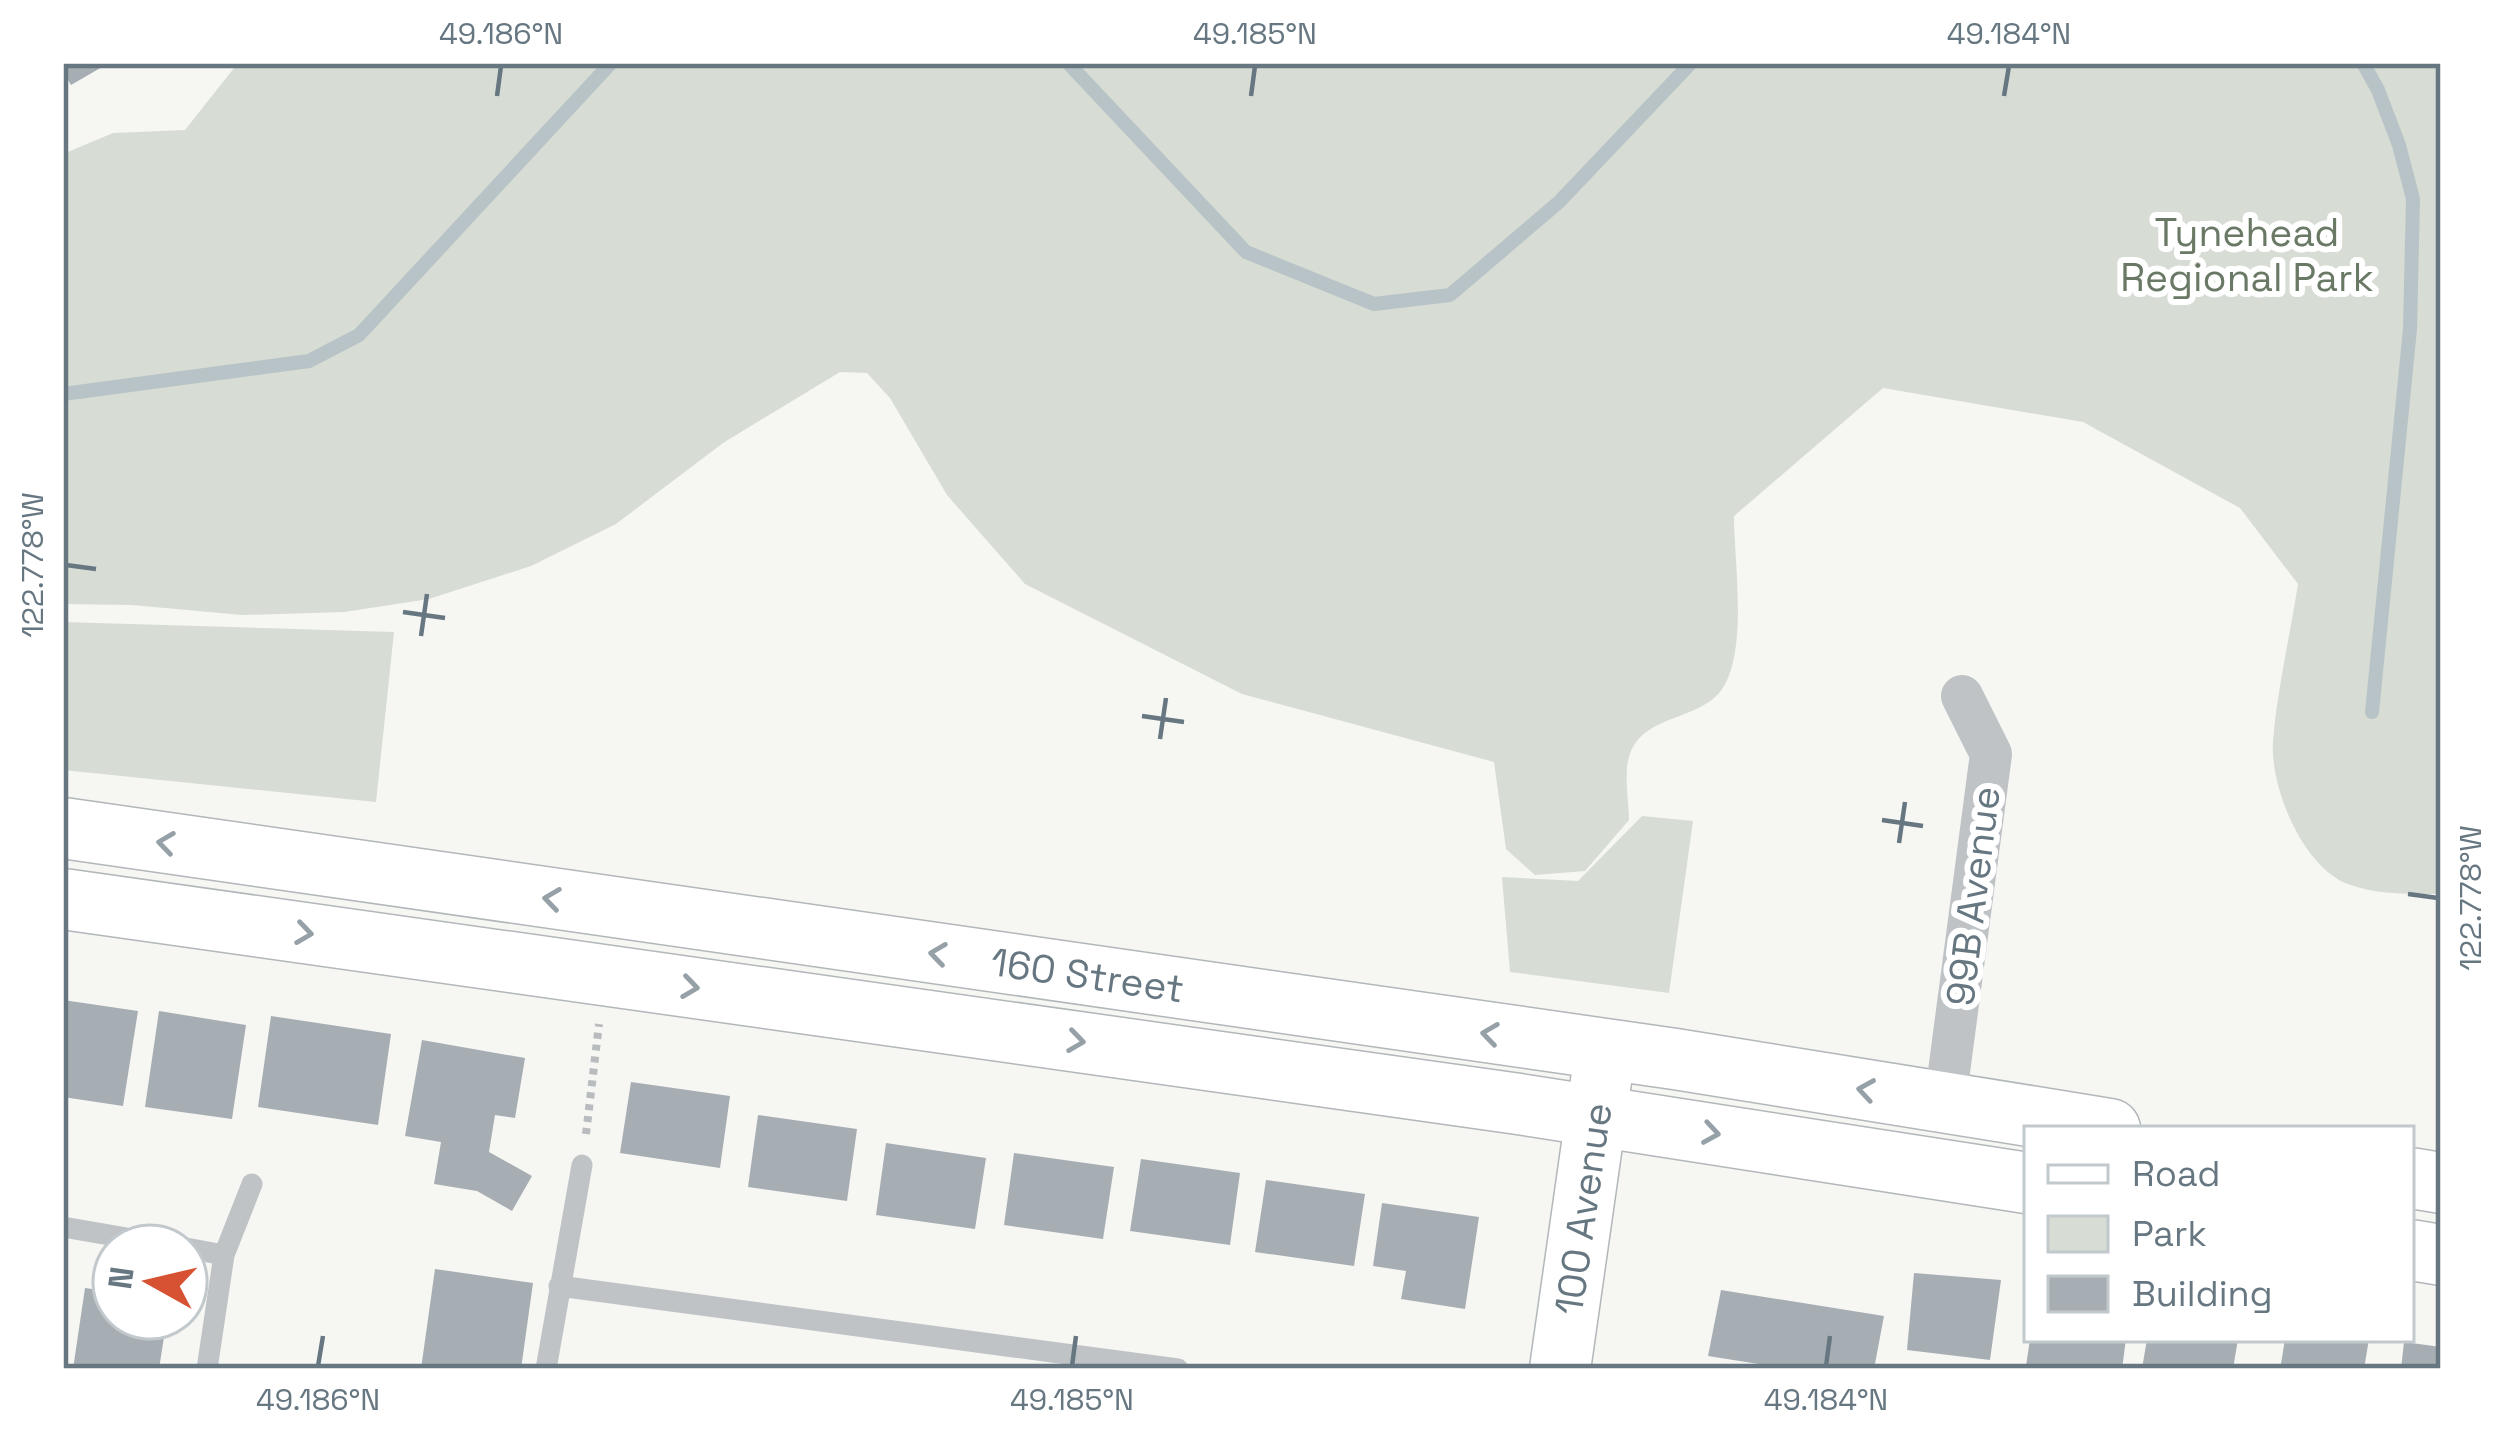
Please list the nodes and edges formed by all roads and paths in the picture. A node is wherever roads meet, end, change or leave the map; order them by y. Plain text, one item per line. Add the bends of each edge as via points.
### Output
1 (1962, 696) dead end
2 (63, 829) edge
3 (63, 898) edge
4 (598, 1024) dead end
5 (1606, 1051) junction
6 (1945, 1102) junction
7 (1595, 1115) junction
8 (2092, 1126) edge
9 (582, 1165) joint
10 (2024, 1183) edge
11 (252, 1184) dead end
12 (210, 1252) edge
13 (224, 1255) junction
14 (559, 1286) junction
15 (207, 1369) edge
16 (546, 1369) edge
17 (1178, 1369) edge
18 (1560, 1369) edge

1 - 6 street, 99B Avenue via 1991,754
5 -> 2 main road, 160 Street
3 -> 7 main road, 160 Street
4 - 9 path
6 -> 5 main road, 160 Street
5 - 7 main road, 100 Avenue
6 - 8 main road, 160 Street
7 -> 10 main road, 160 Street
7 - 18 main road, 100 Avenue
9 - 14 lane
11 - 13 lane
12 - 13 lane
13 - 15 lane
14 - 16 lane
14 - 17 lane

